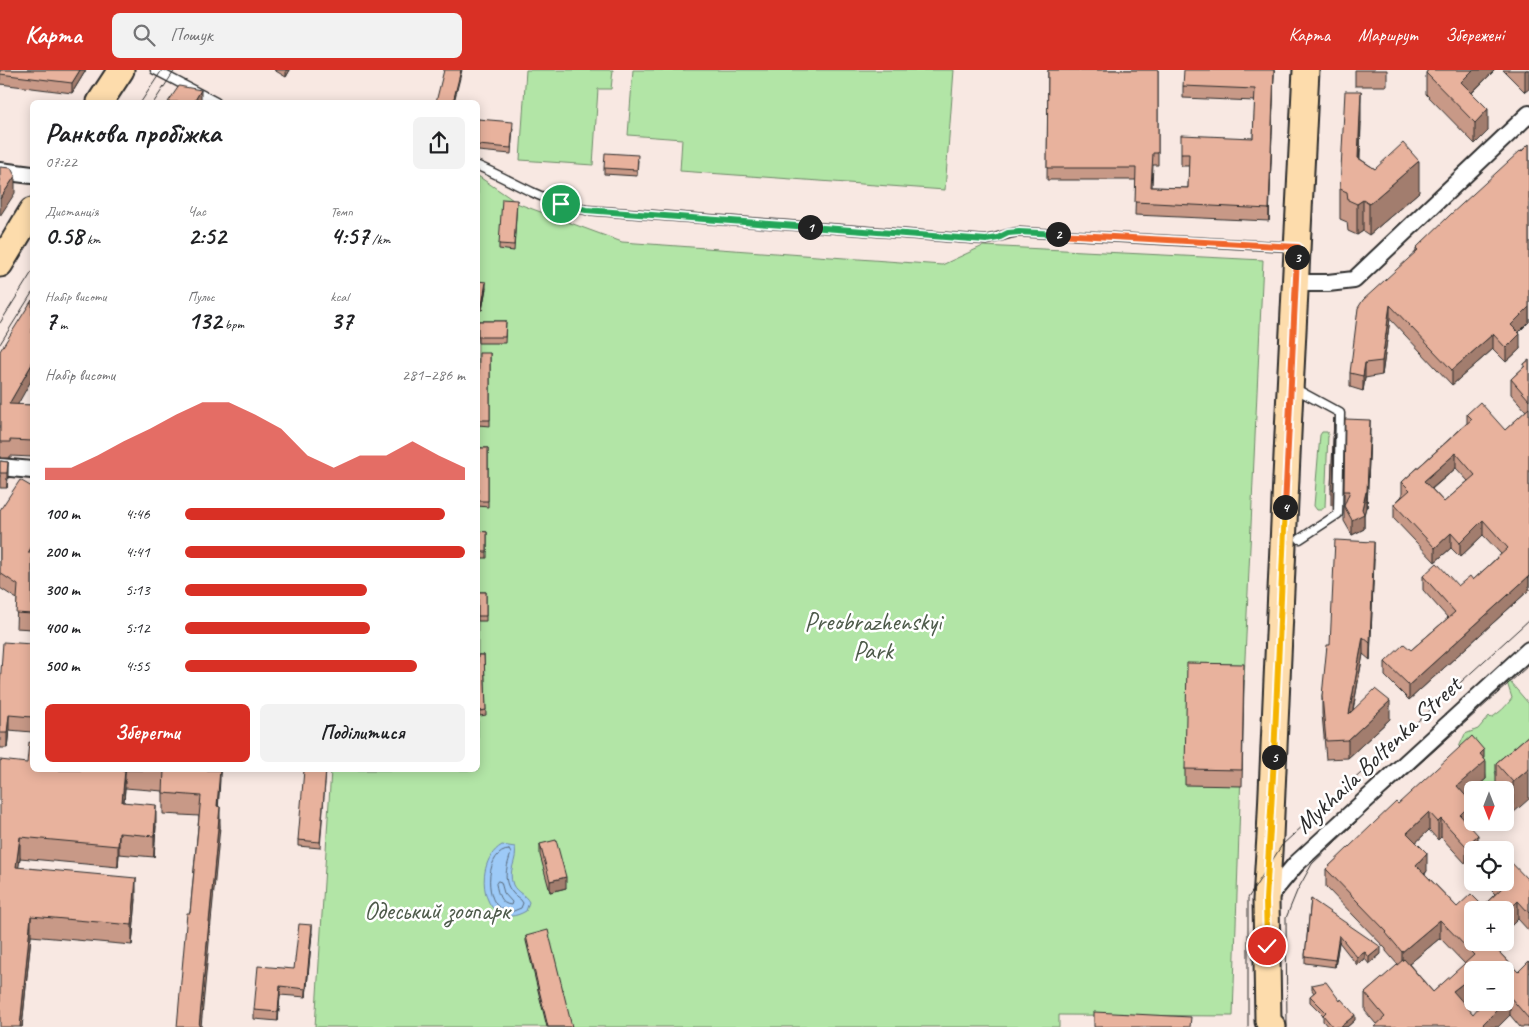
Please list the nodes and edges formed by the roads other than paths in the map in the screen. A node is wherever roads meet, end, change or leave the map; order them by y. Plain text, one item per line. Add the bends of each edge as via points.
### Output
1 (120, 70) edge
2 (155, 70) edge
3 (1306, 70) edge
4 (101, 100) edge
5 (212, 100) edge
6 (1529, 114) edge
7 (480, 167) edge
8 (0, 171) edge
9 (30, 175) edge
10 (30, 214) edge
11 (1298, 247) junction
12 (0, 264) edge
13 (1296, 283) junction
14 (1290, 386) junction
15 (0, 467) edge
16 (30, 470) edge
17 (1300, 539) dead end
18 (1529, 650) edge
19 (1266, 900) junction
20 (1271, 1024) edge

1 - 4 main road
2 - 5 lane
3 - 11 main road
6 - 13 street via 1354,280
7 - 11 lane via 534,194 586,210 986,240 1019,232
8 - 9 street
10 - 12 main road
11 - 13 main road
13 - 14 main road
14 - 17 lane via 1340,413 1338,514
14 - 19 main road
15 - 16 street
18 - 19 street, Mykhaila Boltenka Street via 1296,864
19 - 20 main road

